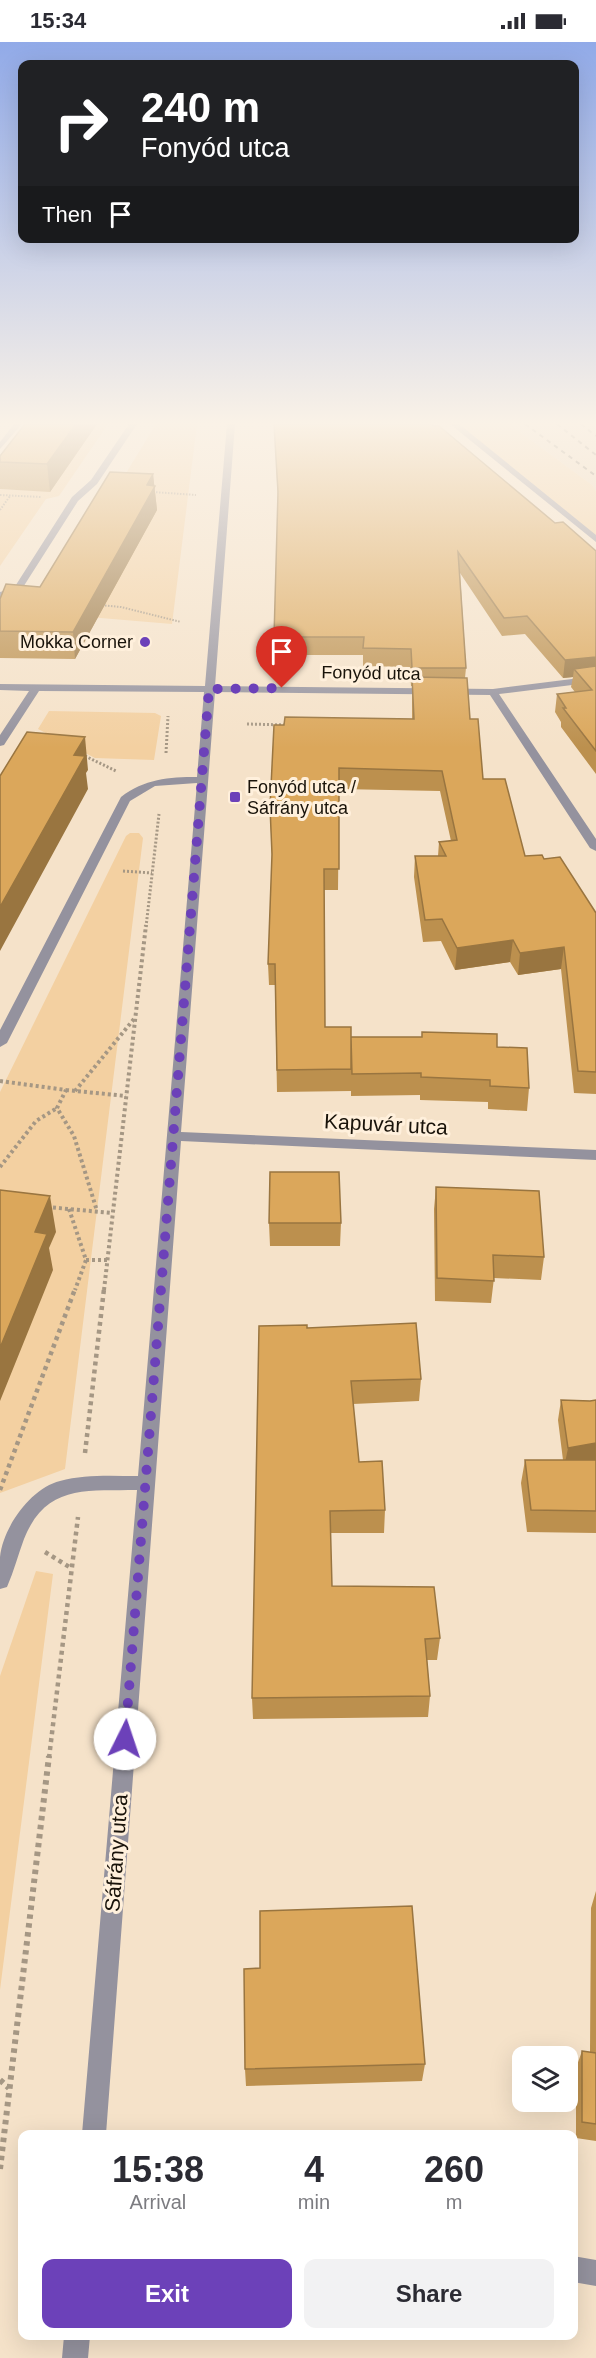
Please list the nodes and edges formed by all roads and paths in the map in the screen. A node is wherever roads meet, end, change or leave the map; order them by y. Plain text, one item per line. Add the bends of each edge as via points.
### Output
1 (54, 532) edge
2 (222, 532) edge
3 (0, 595) edge
4 (99, 605) edge
5 (181, 622) dead end
6 (596, 679) edge
7 (0, 687) edge
8 (36, 688) junction
9 (209, 689) junction
10 (493, 692) junction
11 (168, 724) dead end
12 (247, 724) dead end
13 (294, 725) edge
14 (0, 743) edge
15 (81, 754) edge
16 (80, 758) edge
17 (90, 759) junction
18 (163, 780) junction
19 (202, 780) junction
20 (596, 848) edge
21 (135, 1018) junction
22 (0, 1042) edge
23 (0, 1081) edge
24 (66, 1090) junction
25 (75, 1091) junction
26 (126, 1096) junction
27 (57, 1108) junction
28 (174, 1136) junction
29 (596, 1155) edge
30 (0, 1167) edge
31 (46, 1206) edge
32 (69, 1209) junction
33 (97, 1211) junction
34 (112, 1213) junction
35 (86, 1260) junction
36 (107, 1260) junction
37 (145, 1483) junction
38 (82, 1484) junction
39 (0, 1490) edge
40 (0, 1581) edge
41 (0, 2080) edge
42 (9, 2088) junction
43 (94, 2130) edge
44 (0, 2169) edge
45 (578, 2271) edge
46 (596, 2273) edge
47 (77, 2340) edge
48 (75, 2358) edge

1 - 3 street via 18,590
2 - 9 street, Sáfrány utca
4 - 5 path
6 - 10 street, Fonyód utca
7 - 8 street, Fonyód utca
8 - 9 street, Fonyód utca
8 - 14 street
9 - 10 street, Fonyód utca
9 - 19 street, Sáfrány utca
10 - 20 street
11 - 18 path
12 - 13 path
15 - 17 path
16 - 17 path
17 - 18 path via 122,775
18 - 19 street
18 - 21 path
18 - 22 street via 136,789 125,799
19 - 28 street, Sáfrány utca
21 - 25 path
21 - 26 path
23 - 24 path
24 - 25 path
24 - 27 path
25 - 26 path
26 - 34 path
27 - 30 path via 36,1122
27 - 33 path via 74,1136
28 - 29 street, Kapuvár utca
28 - 37 street, Sáfrány utca
31 - 32 path
32 - 33 path
32 - 35 path
33 - 34 path
34 - 36 path
35 - 36 path
35 - 39 path
36 - 38 path
37 - 38 street
37 - 43 street, Sáfrány utca
38 - 40 street via 60,1488 32,1506
38 - 42 path
41 - 42 path
42 - 44 path
45 - 46 street
47 - 48 street

